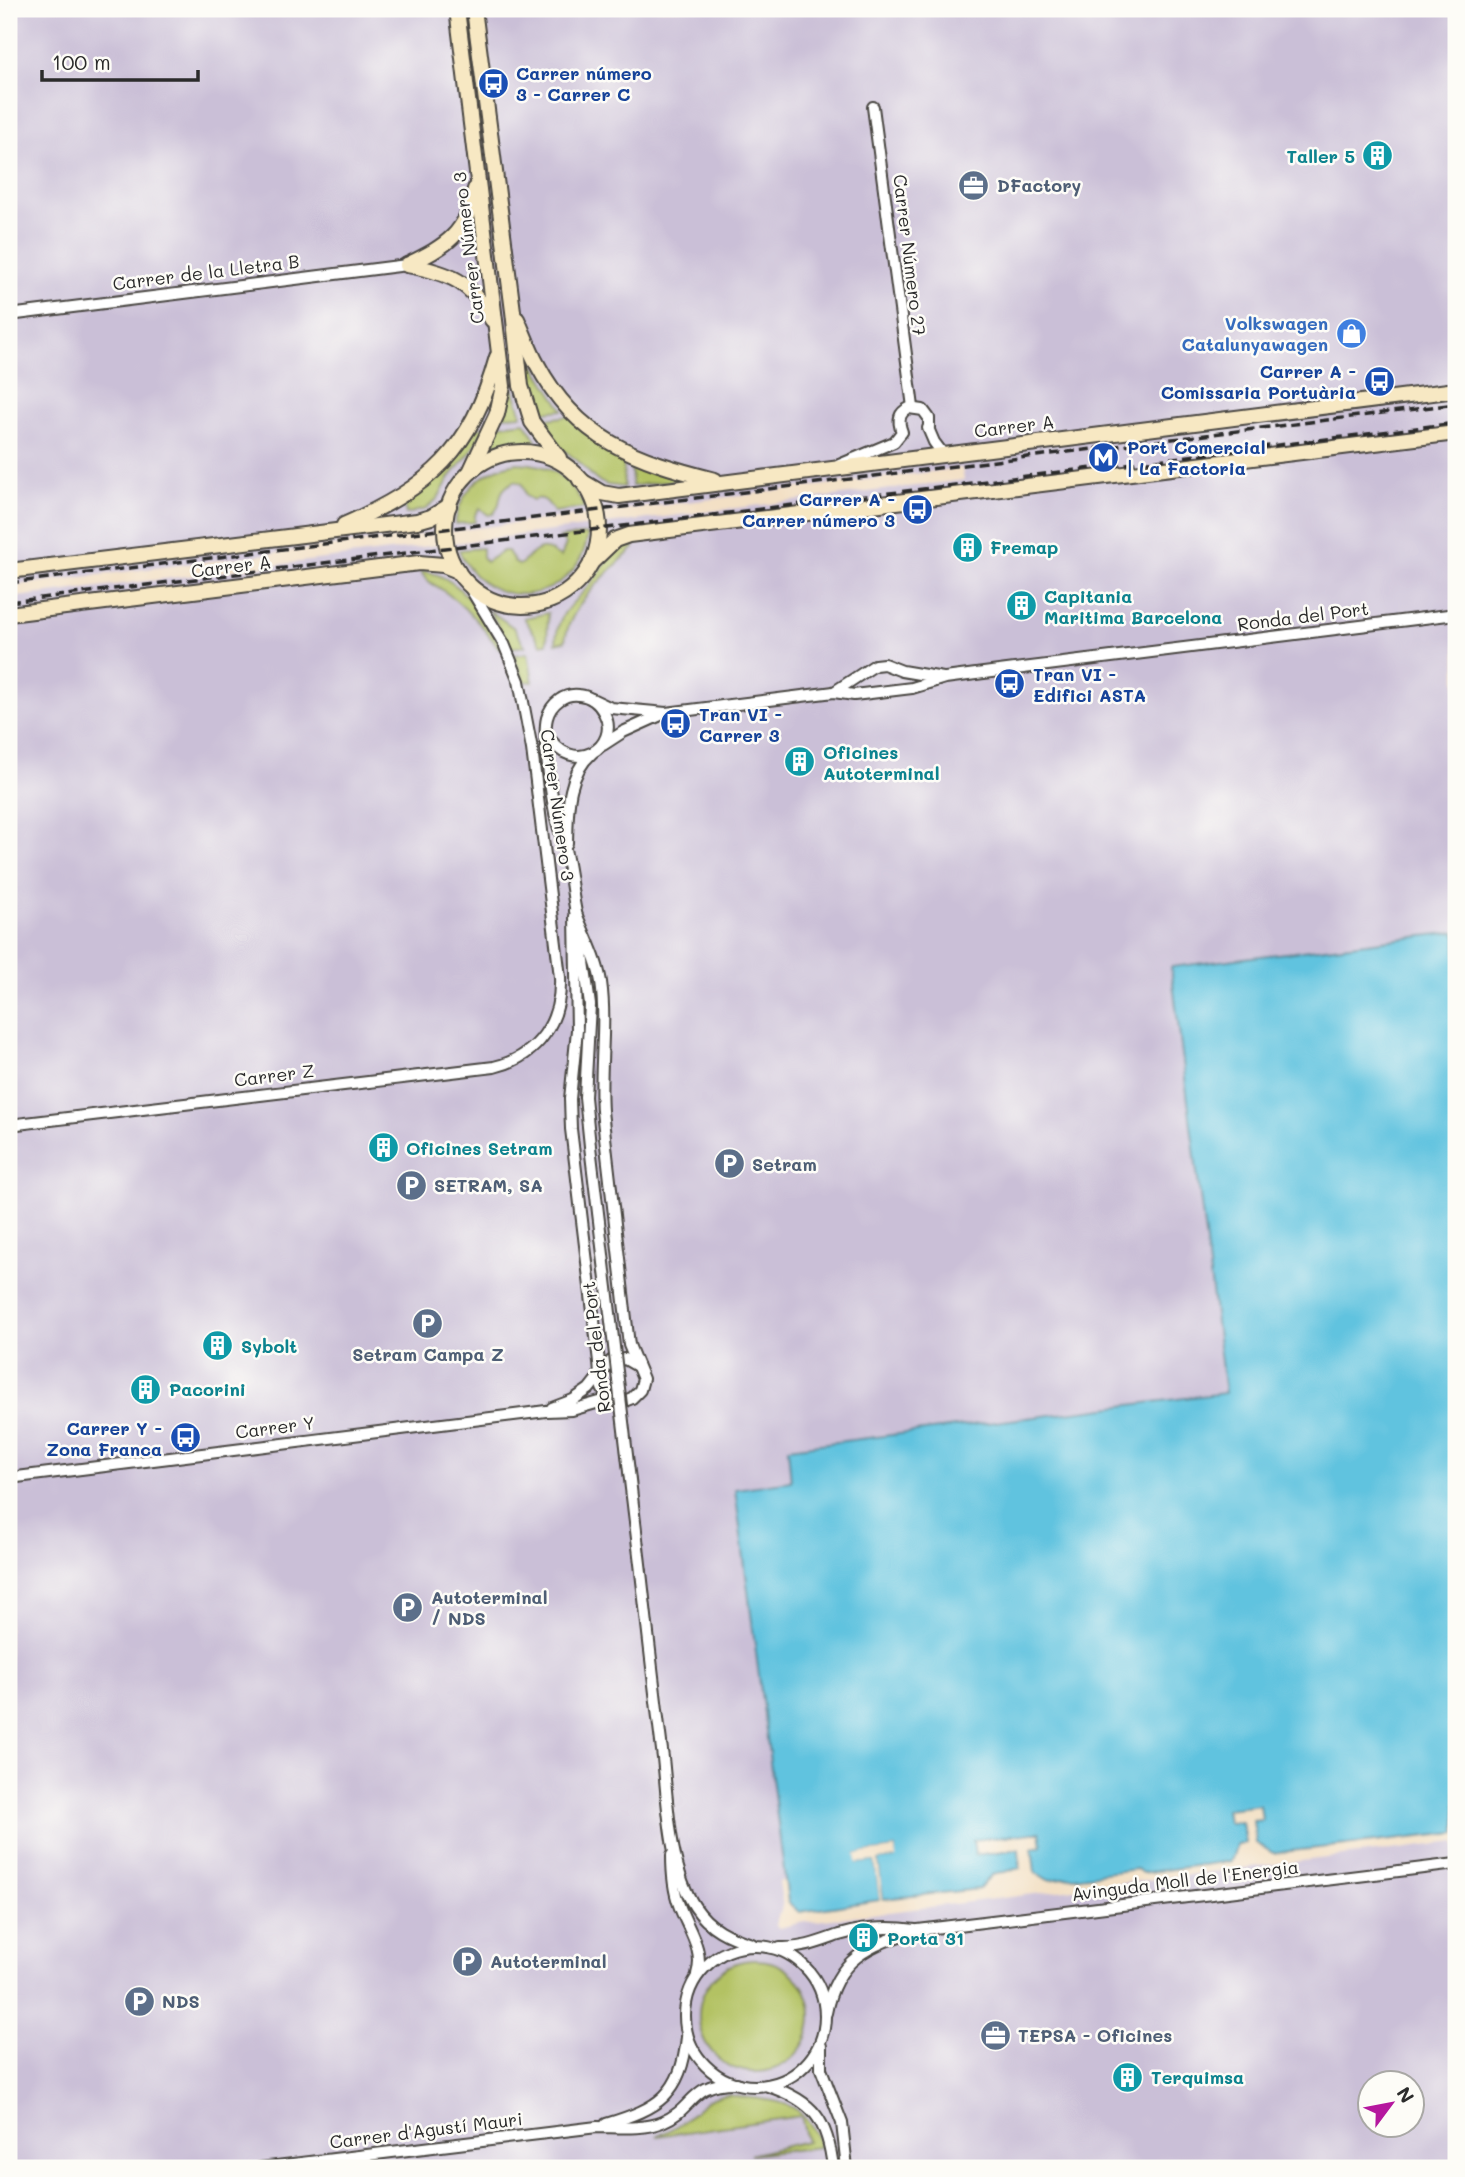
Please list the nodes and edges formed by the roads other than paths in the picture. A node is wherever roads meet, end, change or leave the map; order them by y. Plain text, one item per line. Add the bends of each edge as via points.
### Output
1 (457, 9) edge
2 (474, 9) edge
3 (873, 107) dead end
4 (478, 174) junction
5 (407, 265) junction
6 (513, 311) junction
7 (9, 315) edge
8 (496, 328) junction
9 (499, 349) junction
10 (1456, 390) edge
11 (913, 407) junction
12 (1456, 433) edge
13 (943, 454) junction
14 (564, 464) junction
15 (830, 469) junction
16 (467, 476) junction
17 (580, 480) junction
18 (723, 482) junction
19 (449, 506) junction
20 (330, 531) junction
21 (591, 563) junction
22 (9, 571) edge
23 (461, 575) junction
24 (9, 614) edge
25 (1456, 614) edge
26 (946, 678) junction
27 (834, 692) junction
28 (592, 699) junction
29 (666, 713) junction
30 (547, 734) junction
31 (596, 750) junction
32 (566, 852) junction
33 (575, 911) junction
34 (537, 1045) joint
35 (9, 1125) edge
36 (639, 1368) junction
37 (600, 1374) junction
38 (615, 1401) junction
39 (545, 1411) junction
40 (9, 1478) edge
41 (672, 1839) junction
42 (1456, 1864) edge
43 (918, 1930) junction
44 (760, 1946) junction
45 (775, 1948) junction
46 (695, 1977) junction
47 (826, 2013) junction
48 (687, 2037) junction
49 (822, 2041) junction
50 (737, 2083) junction
51 (768, 2086) junction
52 (597, 2126) junction
53 (260, 2168) edge
54 (833, 2168) edge
55 (847, 2168) edge

1 - 4 main road, Carrer Número 3
2 - 6 main road, Carrer Número 3
3 - 11 street, Carrer Número 27
4 - 5 main road via 472,205 455,235
4 - 8 main road, Carrer Número 3
5 - 7 street, Carrer de la Lletra B
5 - 8 main road via 459,280 478,298
6 - 14 main road, Carrer Número 3 via 525,404 537,431
6 - 18 main road via 546,380 592,431 630,454
8 - 9 main road, Carrer Número 3
9 - 16 main road, Carrer Número 3 via 502,399
9 - 20 main road via 474,421 445,461 403,496
10 - 13 main road, Carrer A
11 - 13 street via 927,413 934,442
11 - 15 street via 901,414 902,432 894,442
12 - 21 main road via 629,535 615,540
13 - 15 main road, Carrer A
14 - 16 main road via 537,452 516,452 494,457
14 - 17 main road
15 - 18 main road, Carrer A
16 - 19 main road
17 - 18 main road, Carrer A via 602,493 619,496
17 - 21 main road via 598,518
19 - 20 main road, Carrer A via 425,519
19 - 23 main road via 445,542
20 - 22 main road, Carrer A
21 - 23 main road via 561,596 530,606 495,601
23 - 24 main road, Carrer A via 443,565 407,564
23 - 34 street, Carrer Número 3 via 513,662 532,749 561,990 555,1016
25 - 26 street, Ronda del Port
26 - 27 street, Ronda del Port via 890,691
26 - 27 street, Ronda del Port via 875,665
27 - 29 street, Ronda del Port
28 - 29 street via 611,708
28 - 30 street via 575,695 558,701 547,717
28 - 31 street via 606,718 607,733
29 - 31 street
30 - 31 street via 565,755
30 - 32 street via 556,817
31 - 32 street, Carrer Número 3 via 579,768 571,789
32 - 33 street, Ronda del Port
33 - 36 street via 600,979 602,1111 629,1345
33 - 37 street via 577,1030 571,1129
33 - 41 street, Ronda del Port, bridge via 590,1004 585,1097 590,1146
34 - 35 street, Carrer Z via 494,1067
36 - 37 street via 629,1360 617,1359
36 - 38 street via 640,1390 627,1401
37 - 38 street via 602,1391
37 - 39 street via 579,1397
38 - 39 street
39 - 40 street, Carrer Y
41 - 44 street via 685,1887 701,1915 724,1934
41 - 46 street via 674,1886 700,1955
42 - 43 street, Avinguda Moll de l'Energia
43 - 45 street via 883,1926 806,1947
43 - 47 street via 875,1945 851,1961 835,1981
44 - 45 street
44 - 46 street via 727,1951
45 - 47 street via 800,1960 819,1983
46 - 48 street via 685,2009
47 - 49 street
48 - 50 street via 706,2066
48 - 52 street via 681,2072 668,2093 638,2114
49 - 51 street via 806,2066
49 - 55 street via 821,2069 842,2123
50 - 51 street
50 - 52 street via 700,2091 661,2123 635,2128
51 - 54 street via 793,2095 819,2117
52 - 53 street, Carrer d'Agustí Mauri

